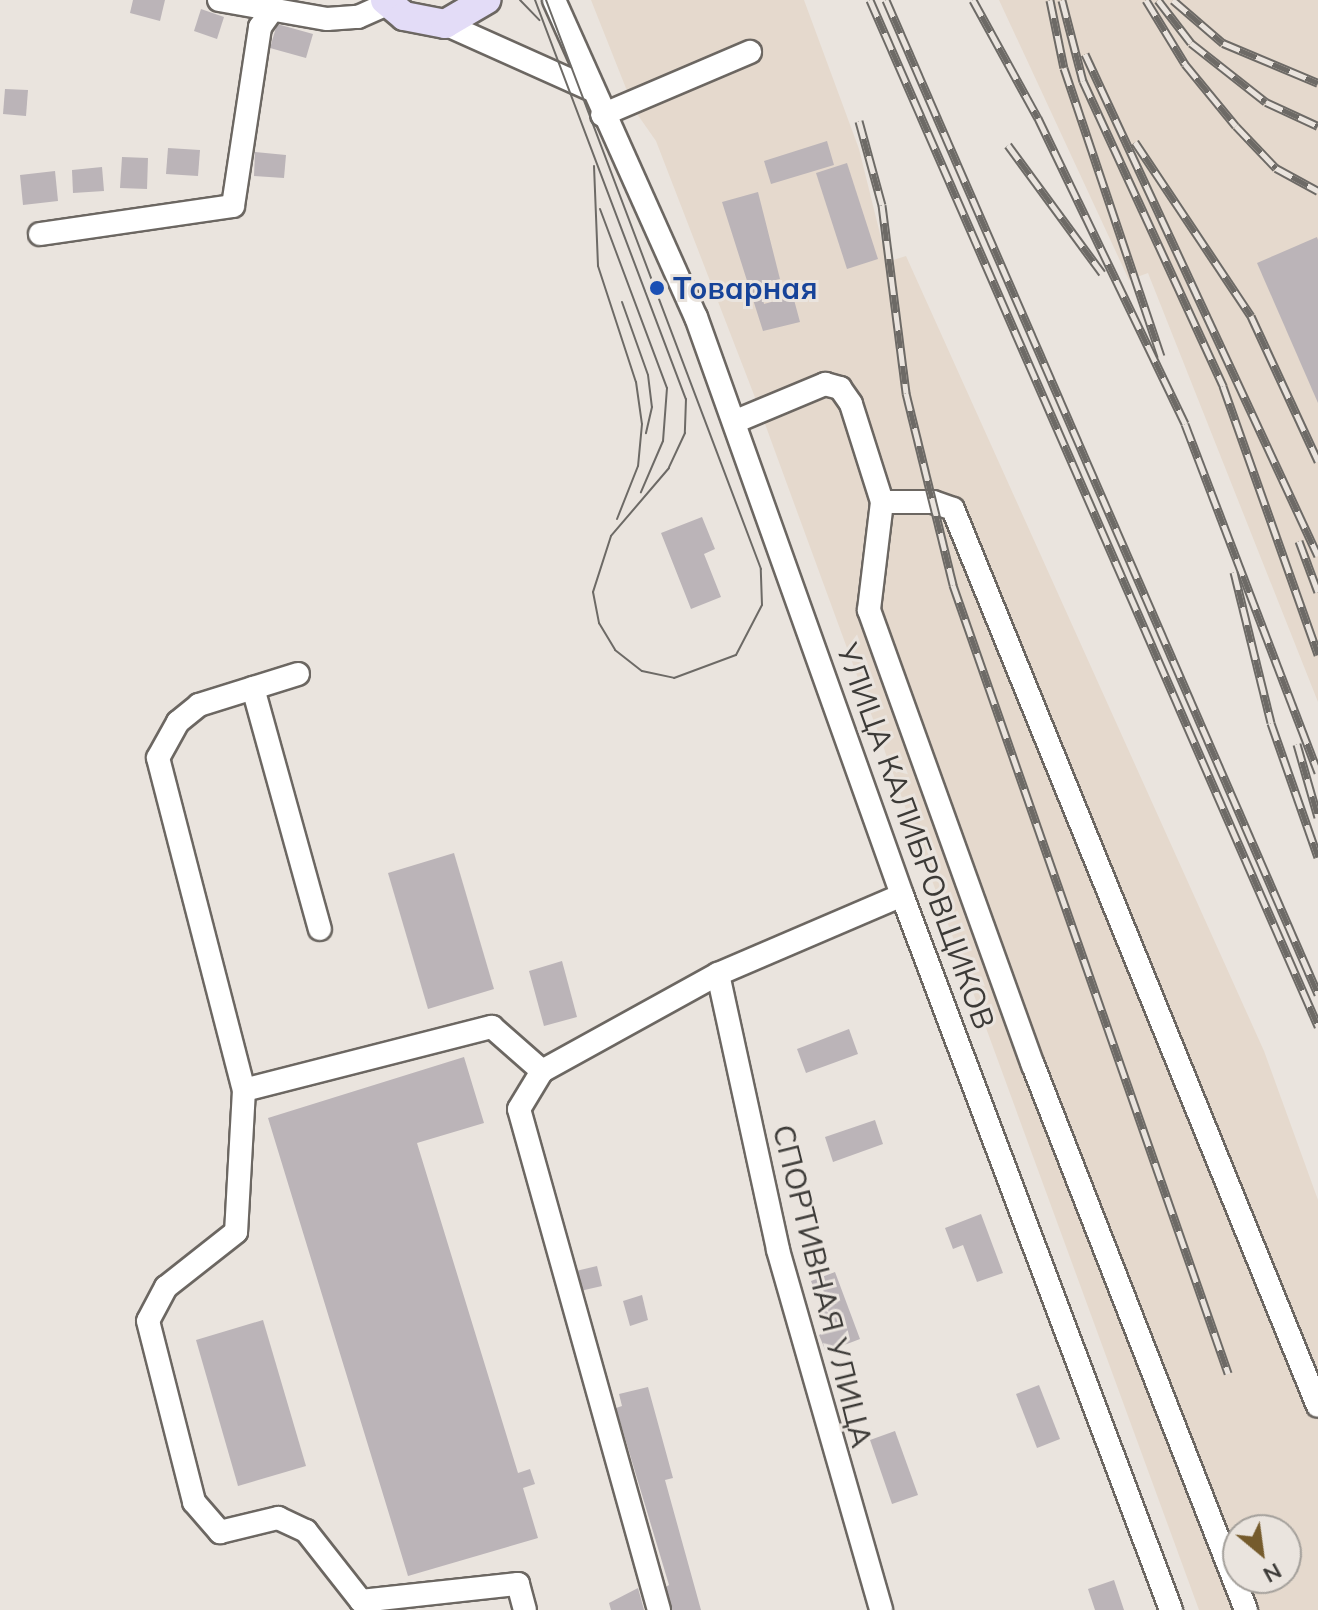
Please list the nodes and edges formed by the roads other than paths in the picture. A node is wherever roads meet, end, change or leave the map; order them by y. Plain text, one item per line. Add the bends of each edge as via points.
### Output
1 (219, 0) edge
2 (486, 0) edge
3 (554, 0) edge
4 (387, 2) edge
5 (271, 12) junction
6 (445, 24) junction
7 (750, 52) dead end
8 (590, 89) junction
9 (602, 115) junction
10 (40, 234) dead end
11 (734, 422) junction
12 (882, 502) junction
13 (298, 674) dead end
14 (253, 688) junction
15 (902, 895) junction
16 (320, 929) dead end
17 (718, 974) junction
18 (542, 1071) junction
19 (244, 1090) junction
20 (1318, 1406) edge
21 (432, 1604) edge
22 (525, 1610) edge
23 (659, 1610) edge
24 (881, 1610) edge
25 (1171, 1610) edge
26 (1246, 1610) edge

1 - 5 street
2 - 6 main road
3 - 8 street, УЛИЦА КАЛИБРОВЩИКОВ
4 - 5 street via 358,17
4 - 6 main road via 404,16
5 - 10 street via 260,27 233,206
6 - 8 street
7 - 9 street
8 - 9 street, УЛИЦА КАЛИБРОВЩИКОВ
9 - 11 street, УЛИЦА КАЛИБРОВЩИКОВ via 696,317
11 - 12 street via 825,384 840,388
11 - 15 street, УЛИЦА КАЛИБРОВЩИКОВ
12 - 20 street via 933,502 953,509
12 - 26 street via 869,610 1033,1065
13 - 14 street
14 - 16 street
14 - 19 street via 199,705 178,722 158,758
15 - 17 street
15 - 25 street, УЛИЦА КАЛИБРОВЩИКОВ
17 - 18 street
17 - 24 street, СПОРТИВНАЯ УЛИЦА via 778,1250
18 - 19 street via 492,1027
18 - 23 street via 519,1109 521,1129
19 - 21 street via 236,1232 166,1287 148,1321 194,1502 220,1532 278,1518 306,1531 361,1601
21 - 22 street via 518,1584

